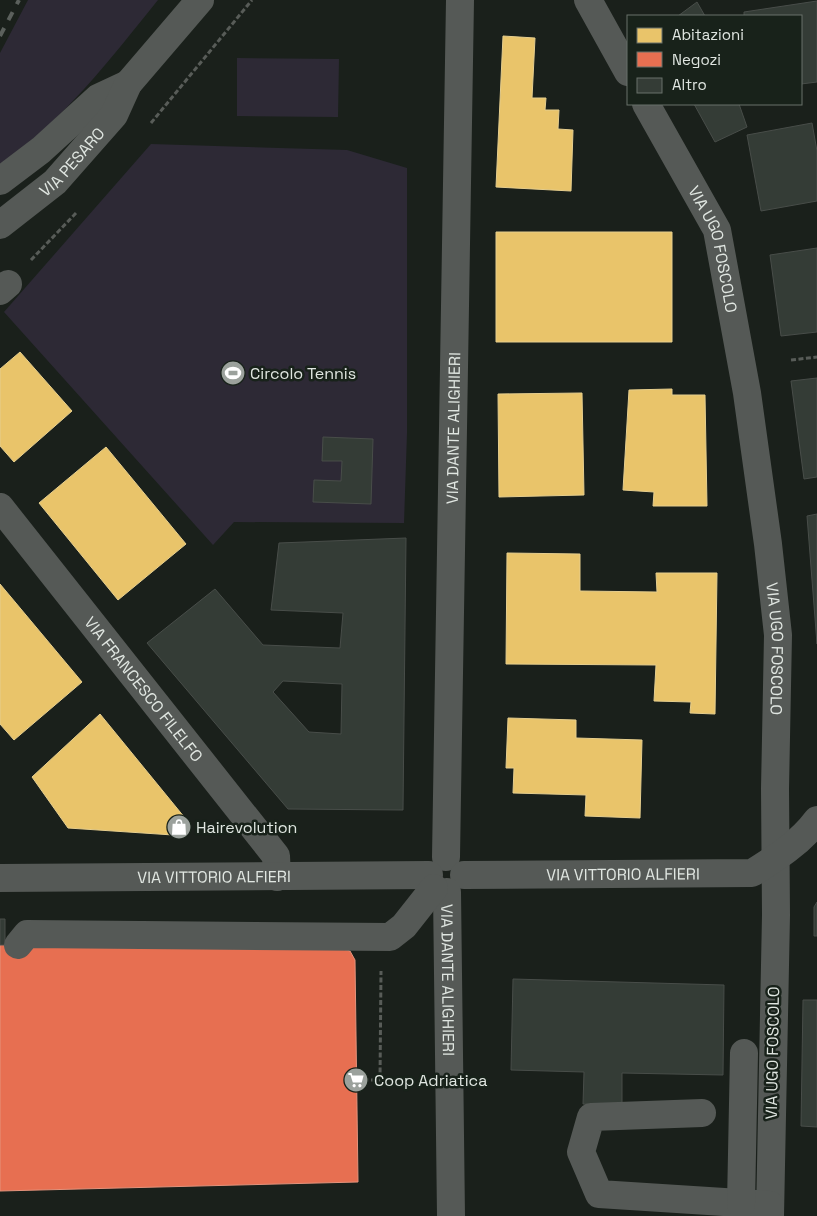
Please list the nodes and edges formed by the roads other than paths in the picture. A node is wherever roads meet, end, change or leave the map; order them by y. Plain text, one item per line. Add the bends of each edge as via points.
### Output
1 (200, 0) edge
2 (460, 0) edge
3 (588, 0) edge
4 (627, 70) edge
5 (128, 84) junction
6 (647, 105) edge
7 (0, 181) edge
8 (0, 224) edge
9 (0, 507) edge
10 (817, 820) edge
11 (777, 858) junction
12 (276, 877) junction
13 (444, 877) junction
14 (0, 878) edge
15 (18, 945) dead end
16 (744, 1053) dead end
17 (702, 1113) dead end
18 (741, 1204) junction
19 (770, 1210) edge
20 (451, 1216) edge

1 - 5 street, VIA PESARO
2 - 13 street, VIA DANTE ALIGHIERI
3 - 4 street
5 - 7 street, VIA PESARO via 98,98 42,150
5 - 8 street, VIA PESARO via 114,115 56,182
6 - 11 street, VIA UGO FOSCOLO via 716,230 747,393 778,635
9 - 12 street, VIA FRANCESCO FILELFO via 276,856
10 - 11 street, VIA VITTORIO ALFIERI via 807,833
11 - 13 street, VIA VITTORIO ALFIERI via 752,873
11 - 19 street, VIA UGO FOSCOLO
12 - 13 street, VIA VITTORIO ALFIERI
12 - 14 street, VIA VITTORIO ALFIERI
13 - 15 street via 404,926 390,937 27,934
13 - 20 street, VIA DANTE ALIGHIERI
16 - 18 street
17 - 18 street via 590,1117 581,1152 599,1194
18 - 19 street

